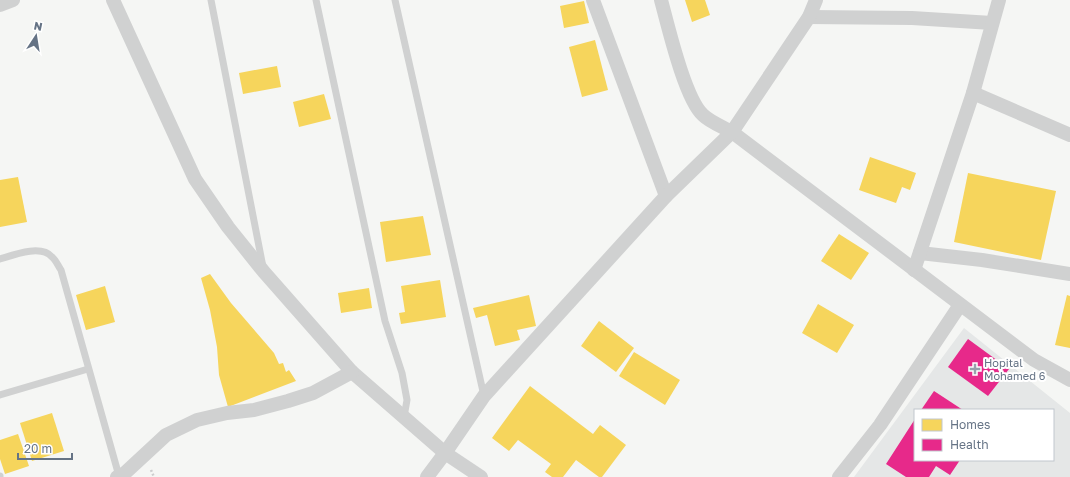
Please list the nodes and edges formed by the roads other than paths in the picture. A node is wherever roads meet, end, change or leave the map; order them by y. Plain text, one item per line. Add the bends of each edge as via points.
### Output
1 (12, 0) edge
2 (113, 0) edge
3 (211, 0) edge
4 (316, 0) edge
5 (394, 0) edge
6 (593, 0) edge
7 (661, 0) edge
8 (816, 0) edge
9 (999, 0) edge
10 (0, 5) edge
11 (809, 17) junction
12 (992, 23) junction
13 (973, 93) junction
14 (732, 132) junction
15 (1070, 135) edge
16 (666, 196) junction
17 (920, 253) junction
18 (0, 259) edge
19 (914, 270) junction
20 (264, 272) junction
21 (1070, 274) edge
22 (960, 305) junction
23 (88, 369) junction
24 (352, 372) junction
25 (1070, 380) edge
26 (0, 395) edge
27 (484, 396) junction
28 (404, 417) junction
29 (445, 453) junction
30 (118, 476) edge
31 (427, 477) edge
32 (481, 477) edge
33 (839, 477) edge

1 - 10 street
2 - 20 street via 195,179 228,227
3 - 20 lane
4 - 28 lane via 385,321 402,373 407,400
5 - 27 lane
6 - 16 street
7 - 14 street via 679,63 697,109 704,117
8 - 11 street
9 - 12 street
11 - 12 street via 912,18
11 - 14 street
12 - 13 street
13 - 15 street
13 - 17 street
14 - 16 street
14 - 19 street
16 - 27 street
17 - 19 street
17 - 21 street
18 - 23 lane via 29,251 52,256 61,270
19 - 22 street
20 - 24 street
22 - 25 street via 1034,360
22 - 33 street via 880,425
23 - 26 lane
23 - 30 lane
24 - 28 street
24 - 30 street via 313,393 288,401 197,420 166,435 125,473
27 - 29 street
28 - 29 street
29 - 31 street
29 - 32 street

